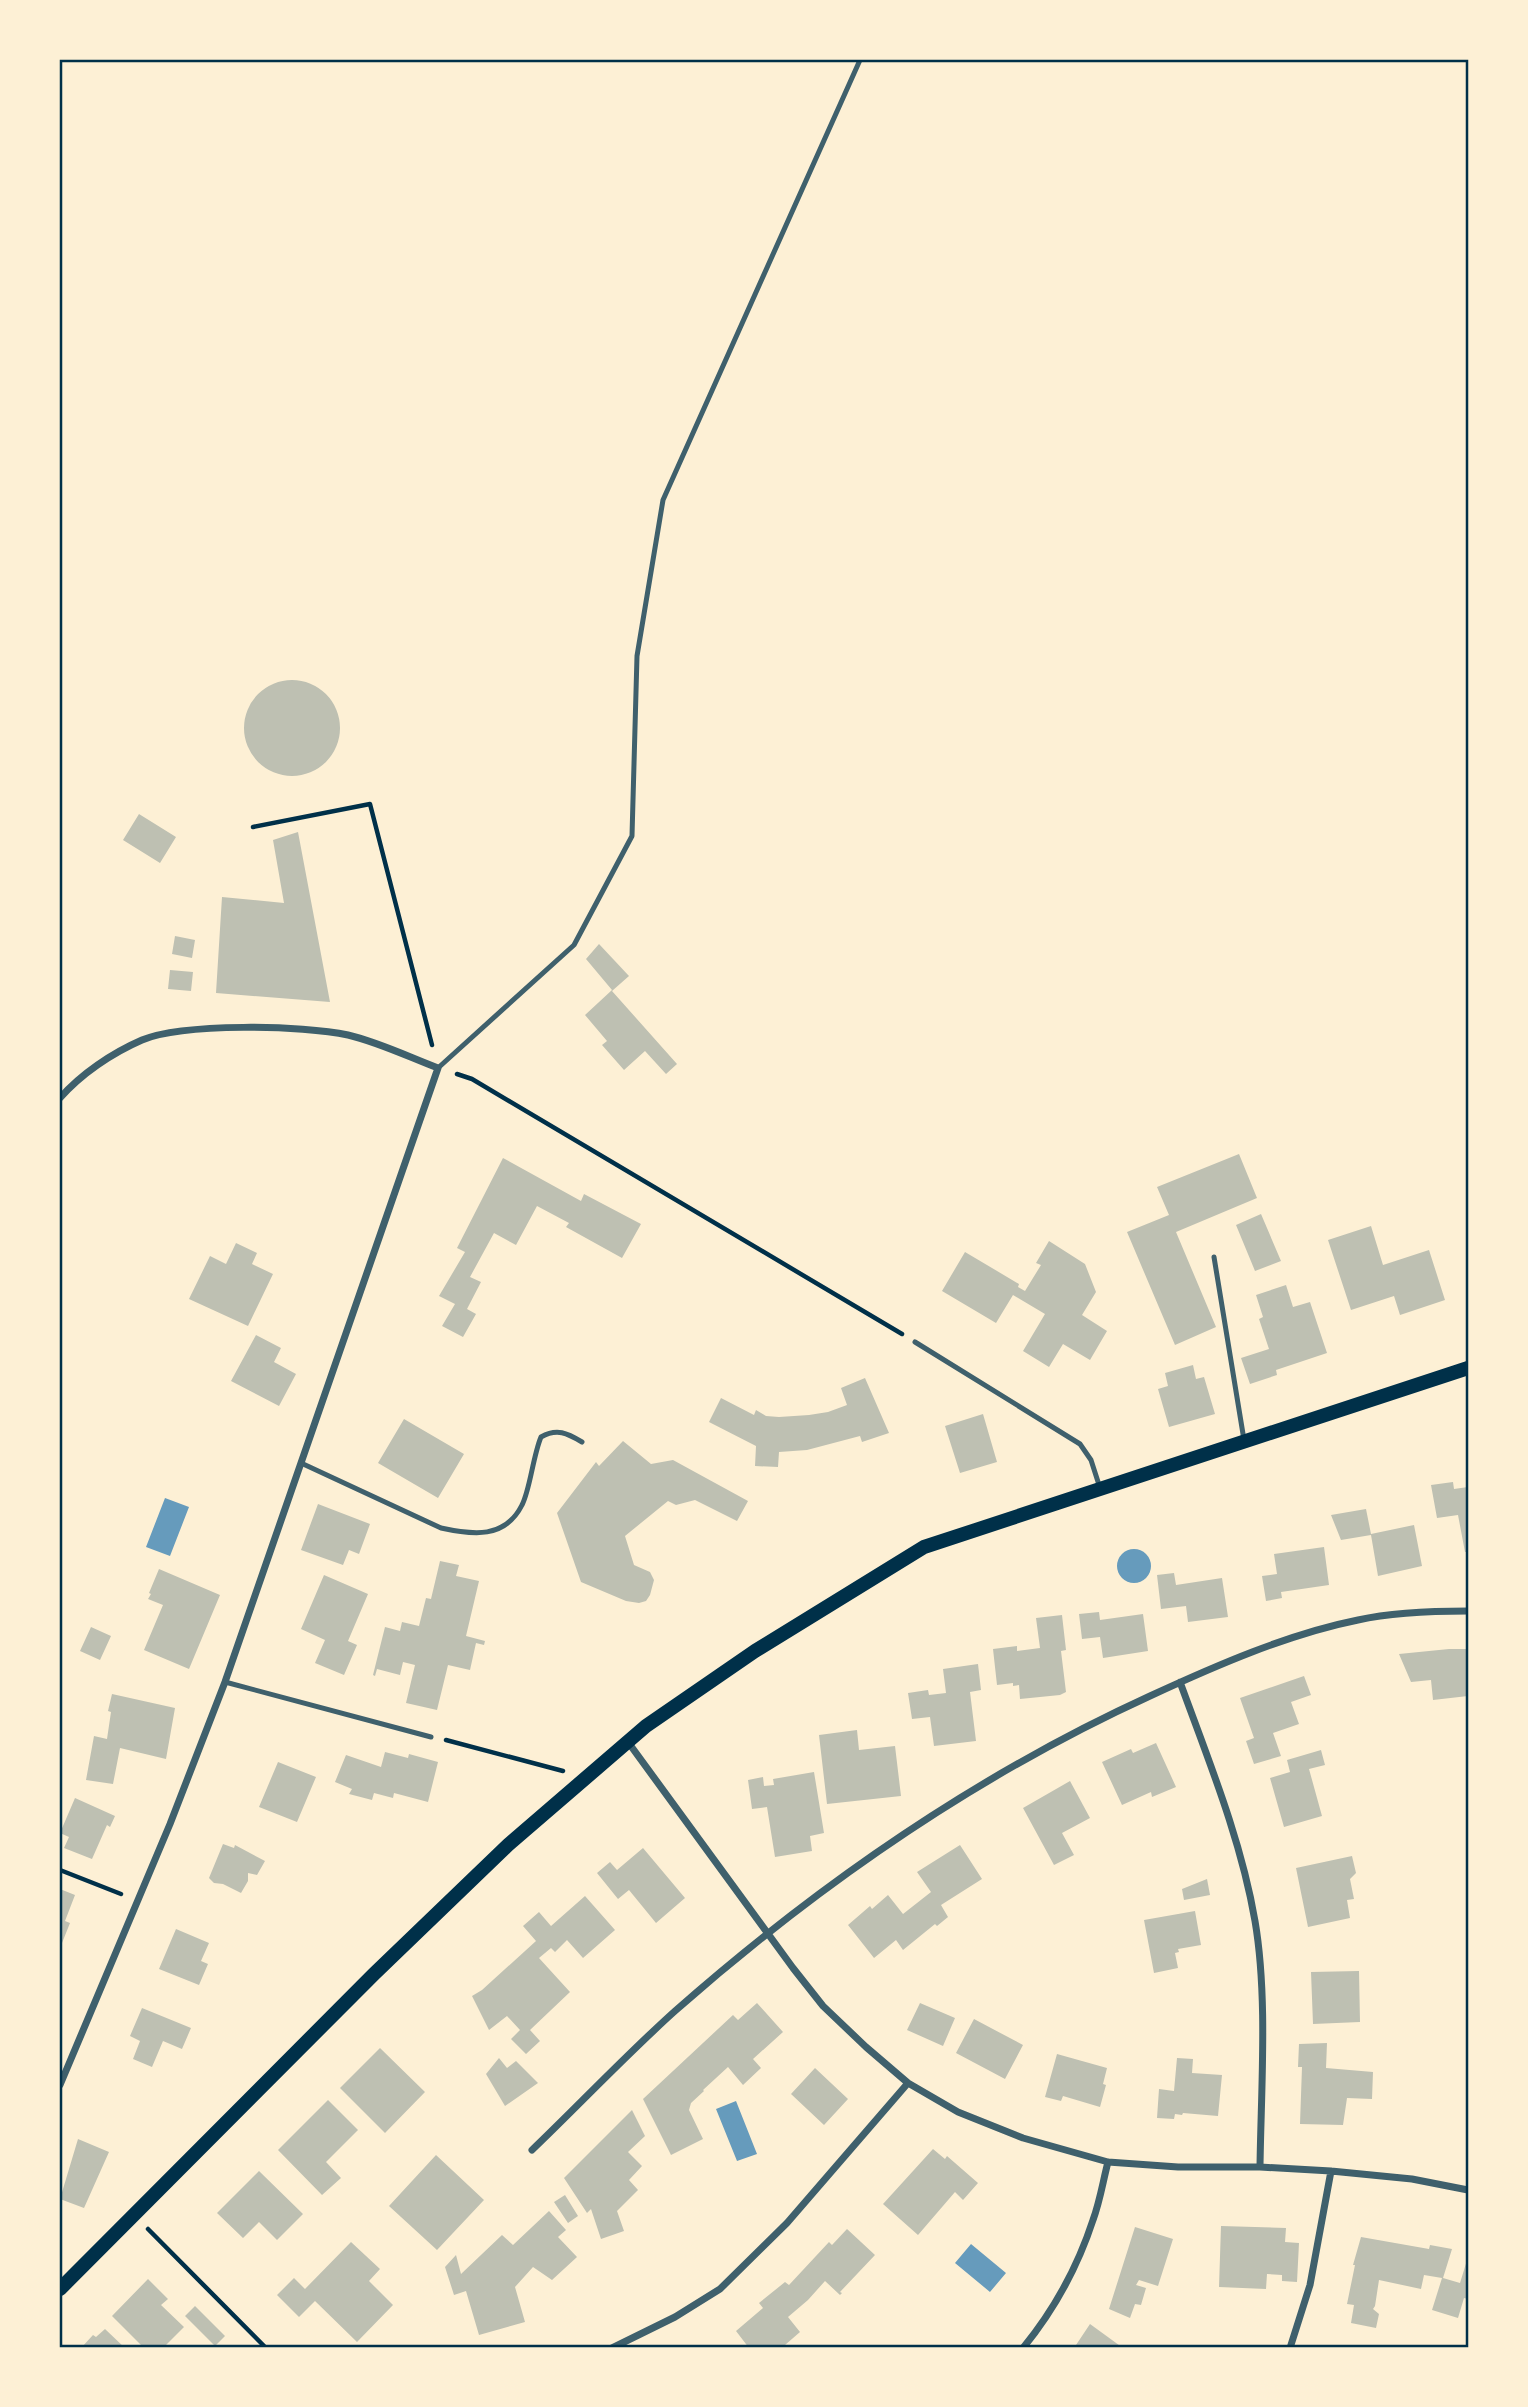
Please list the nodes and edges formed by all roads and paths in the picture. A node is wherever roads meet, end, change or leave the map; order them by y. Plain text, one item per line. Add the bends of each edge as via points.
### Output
1 (860, 60) edge
2 (253, 827) dead end
3 (438, 1068) junction
4 (60, 1098) edge
5 (1214, 1257) dead end
6 (915, 1342) joint
7 (1468, 1368) edge
8 (1244, 1440) junction
9 (582, 1442) dead end
10 (301, 1463) junction
11 (1100, 1488) junction
12 (1468, 1611) edge
13 (225, 1682) junction
14 (1180, 1682) junction
15 (431, 1737) joint
16 (628, 1742) junction
17 (586, 1777) junction
18 (60, 1870) edge
19 (137, 1901) junction
20 (768, 1934) junction
21 (908, 2084) junction
22 (60, 2085) edge
23 (532, 2150) dead end
24 (1108, 2162) junction
25 (1260, 2167) junction
26 (1331, 2171) junction
27 (1468, 2190) edge
28 (135, 2215) junction
29 (60, 2289) edge
30 (266, 2347) edge
31 (612, 2347) edge
32 (1023, 2347) edge
33 (1290, 2347) edge

1 - 3 lane via 663,500 637,656 632,836 574,945
2 - 3 path via 370,804
3 - 4 street via 349,1035 297,1029 209,1030 143,1040 102,1062
3 - 6 path via 472,1079
3 - 10 street
5 - 8 lane
6 - 11 lane via 1080,1444
7 - 8 main road
8 - 11 main road
9 - 10 lane via 565,1432 551,1431 541,1437 523,1504 495,1531 441,1528
10 - 13 street
11 - 16 main road via 924,1547 755,1651
12 - 14 street via 1378,1616 1335,1625
13 - 15 lane
13 - 19 street
14 - 20 street via 997,1775 909,1830
14 - 25 street via 1227,1819 1255,1923 1261,2031
15 - 17 path
16 - 17 main road
16 - 20 street
17 - 28 main road via 383,1965
18 - 19 path
19 - 22 street
20 - 21 street via 823,2006
20 - 23 street via 674,2012
21 - 24 street via 958,2112 1023,2138
21 - 31 street via 787,2223 728,2281 675,2317
24 - 25 street
24 - 32 street via 1093,2220 1068,2281
25 - 26 street
26 - 27 street
26 - 33 street via 1310,2285
28 - 29 main road
28 - 30 path

